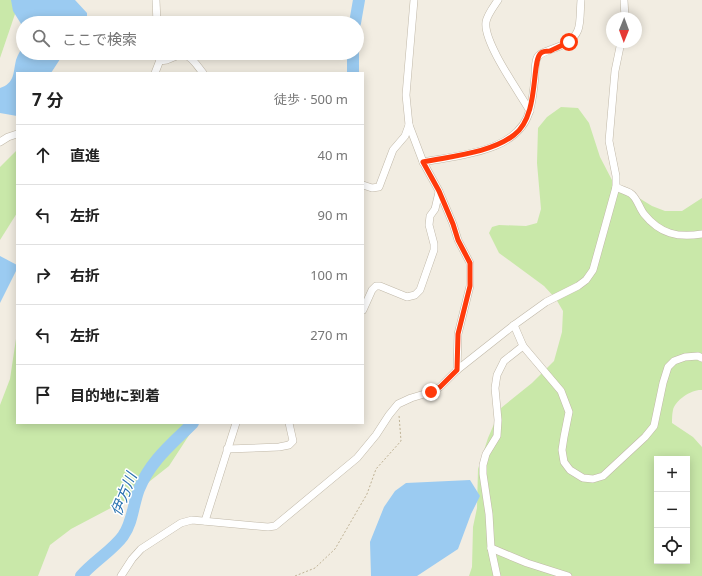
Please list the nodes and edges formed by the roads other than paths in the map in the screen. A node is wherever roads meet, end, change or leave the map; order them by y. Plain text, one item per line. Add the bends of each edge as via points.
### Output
1 (156, 0) edge
2 (414, 0) edge
3 (498, 0) edge
4 (581, 0) edge
5 (624, 0) edge
6 (625, 12) edge
7 (157, 16) edge
8 (620, 48) edge
9 (158, 60) edge
10 (193, 60) edge
11 (155, 72) edge
12 (201, 72) edge
13 (530, 111) junction
14 (409, 125) junction
15 (16, 134) edge
16 (0, 142) edge
17 (423, 162) junction
18 (364, 185) edge
19 (616, 187) junction
20 (439, 191) junction
21 (702, 234) edge
22 (364, 308) edge
23 (514, 325) junction
24 (523, 346) junction
25 (702, 358) edge
26 (457, 370) junction
27 (236, 424) edge
28 (290, 424) edge
29 (227, 449) junction
30 (205, 521) junction
31 (491, 548) junction
32 (121, 576) edge
33 (497, 576) edge
34 (568, 576) edge

1 - 7 street
2 - 14 street via 406,95
3 - 13 street via 486,20 486,30 493,50
4 - 13 street via 578,29 573,39 537,57
5 - 6 street
8 - 19 street via 615,71 609,141
9 - 11 street
10 - 12 street
13 - 17 street via 516,134 502,144
14 - 17 street
14 - 18 street via 405,136 393,150 379,187
15 - 16 street
17 - 20 street
19 - 21 street via 631,194 656,226 674,235
19 - 23 street via 593,270 586,280 546,302
20 - 22 street via 429,225 434,250 420,290 415,296 407,297 376,286
20 - 26 street via 470,263 470,286 458,334
23 - 24 street
23 - 26 street
24 - 25 street via 561,391 569,412 562,450 564,462 570,470 583,478 593,479 603,476 615,466 654,426 663,383 668,367 674,360 698,356
24 - 31 street via 504,362 497,375 497,436 486,454 483,465
26 - 30 street via 440,387 398,404 357,458 275,526
27 - 29 street
28 - 29 street via 293,441 289,445
29 - 30 street
30 - 32 street via 192,520 181,523 141,550
31 - 33 street
31 - 34 street

